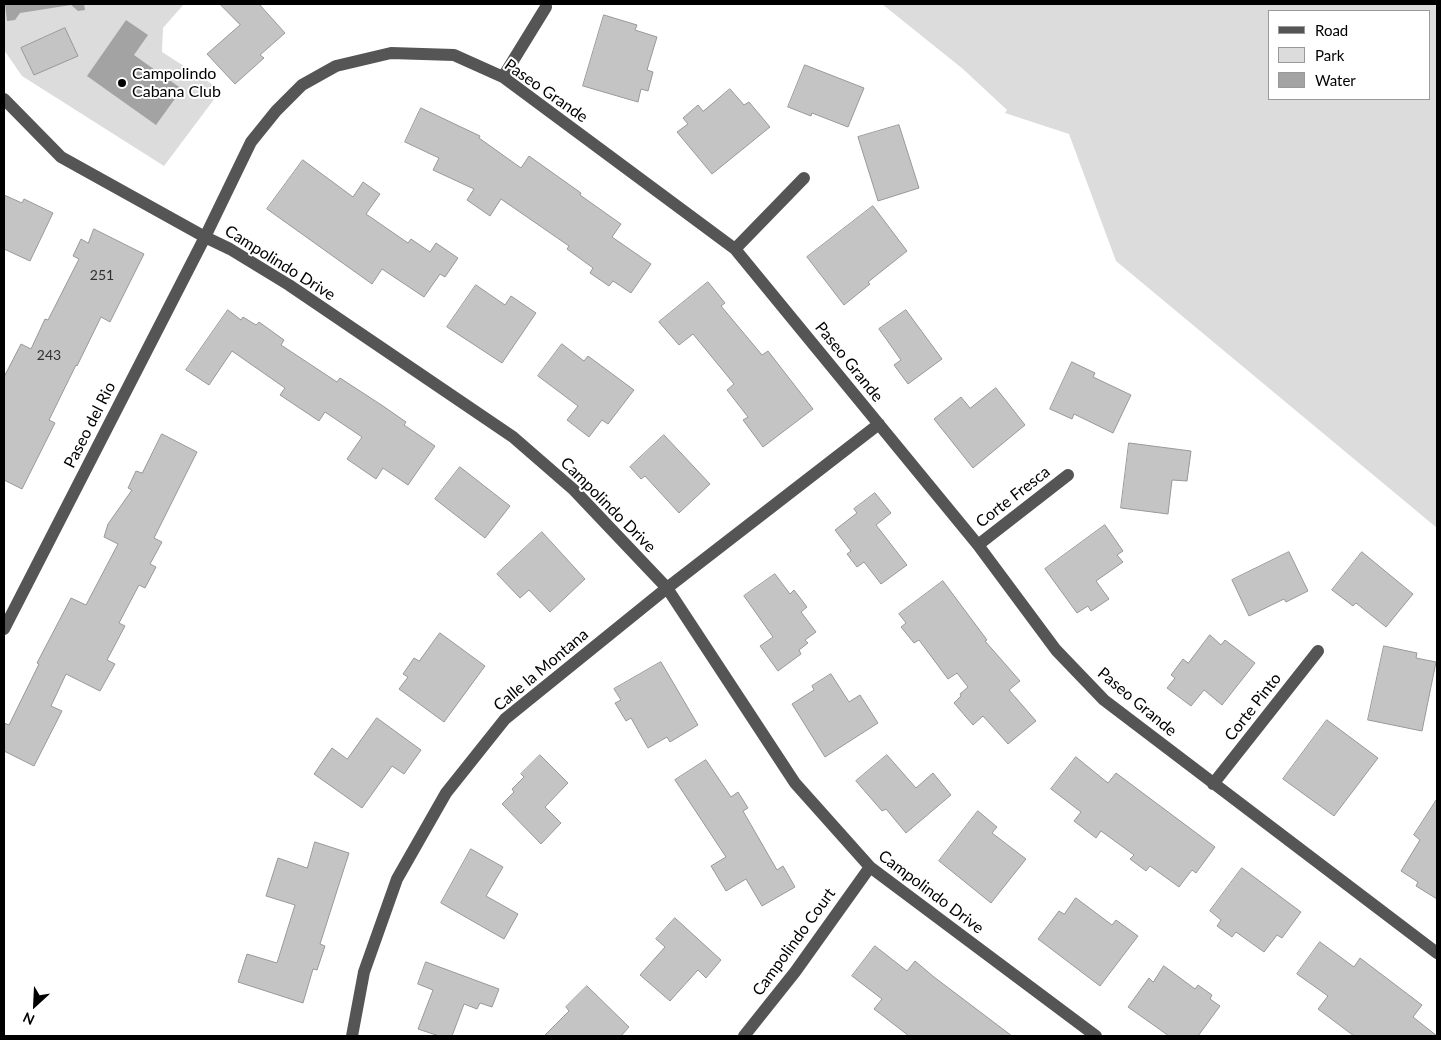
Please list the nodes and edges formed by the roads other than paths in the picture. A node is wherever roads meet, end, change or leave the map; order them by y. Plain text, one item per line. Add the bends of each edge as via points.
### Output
1 (546, 7) dead end
2 (503, 77) junction
3 (4, 99) edge
4 (804, 178) dead end
5 (205, 237) junction
6 (735, 249) junction
7 (879, 424) junction
8 (1068, 475) dead end
9 (978, 545) junction
10 (668, 588) junction
11 (4, 629) edge
12 (1318, 651) dead end
13 (1213, 784) junction
14 (870, 867) junction
15 (1437, 953) edge
16 (352, 1036) edge
17 (744, 1036) edge
18 (1096, 1036) edge

1 - 2 street
2 - 5 street, Paseo Grande via 454,55 391,53 336,66 302,86 251,142
2 - 6 street, Paseo Grande
3 - 5 street, Campolindo Drive via 61,157
4 - 6 street
5 - 10 street, Campolindo Drive via 289,285 513,437 574,490
5 - 11 street, Paseo del Rio
6 - 7 street, Paseo Grande
7 - 9 street, Paseo Grande
7 - 10 street, Calle la Montana
8 - 9 street, Corte Fresca
9 - 13 street, Paseo Grande via 1056,650 1104,700
10 - 14 street, Campolindo Drive via 795,783
10 - 16 street, Calle la Montana via 505,719 446,793 397,879 364,972
12 - 13 street, Corte Pinto
13 - 15 street, Paseo Grande
14 - 17 street, Campolindo Court via 795,972
14 - 18 street, Campolindo Drive

